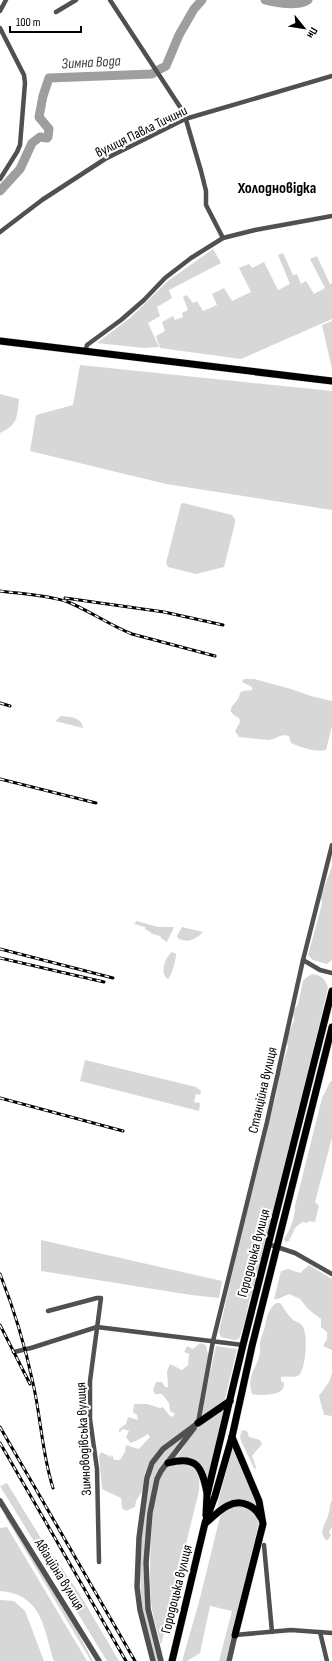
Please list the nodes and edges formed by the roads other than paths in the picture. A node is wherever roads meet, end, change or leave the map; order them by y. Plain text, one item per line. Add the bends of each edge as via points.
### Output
1 (6, 0) edge
2 (76, 0) edge
3 (110, 0) edge
4 (0, 11) edge
5 (56, 12) dead end
6 (0, 28) edge
7 (332, 76) edge
8 (185, 119) junction
9 (0, 179) edge
10 (332, 216) edge
11 (0, 232) edge
12 (223, 238) junction
13 (0, 341) edge
14 (85, 352) junction
15 (332, 381) edge
16 (332, 845) edge
17 (303, 960) junction
18 (332, 973) edge
19 (332, 991) edge
20 (332, 1027) edge
21 (268, 1244) junction
22 (277, 1246) junction
23 (332, 1274) edge
24 (48, 1311) dead end
25 (97, 1327) junction
26 (213, 1341) junction
27 (243, 1345) junction
28 (14, 1352) dead end
29 (230, 1401) junction
30 (198, 1423) junction
31 (232, 1437) junction
32 (168, 1463) junction
33 (207, 1495) junction
34 (0, 1501) edge
35 (205, 1523) junction
36 (263, 1524) junction
37 (264, 1545) dead end
38 (99, 1562) dead end
39 (272, 1632) junction
40 (320, 1632) junction
41 (332, 1633) edge
42 (235, 1636) junction
43 (99, 1661) edge
44 (153, 1661) edge
45 (162, 1661) edge
46 (172, 1661) edge
47 (228, 1661) edge
48 (327, 1661) edge

1 - 4 street
2 - 5 street
3 - 8 street via 184,113
6 - 9 street via 24,75 25,83 20,144
7 - 8 street, вулиця Павла Тичини
8 - 11 street, вулиця Павла Тичини via 105,159 42,200
8 - 12 street via 206,191 206,205
10 - 12 street
12 - 14 street via 165,278 132,310 87,345
13 - 14 main road
14 - 15 main road
16 - 17 street, Станційна вулиця
17 - 18 street via 320,970
17 - 26 street, Станційна вулиця via 267,1122
19 - 21 main road, Городоцька вулиця
20 - 22 main road, Городоцька вулиця
21 - 22 street
21 - 27 main road, Городоцька вулиця
22 - 23 street
22 - 31 main road, Городоцька вулиця
24 - 25 street, Зимноводівська вулиця via 101,1298
25 - 26 street
25 - 28 street
25 - 38 street, Зимноводівська вулиця via 90,1388 90,1419 97,1469
26 - 27 street
26 - 30 street, Станційна вулиця
27 - 29 main road, Городоцька вулиця
29 - 30 main road
29 - 33 main road, Городоцька вулиця
30 - 32 street
30 - 44 street via 163,1449 152,1464 147,1478 139,1538 137,1588
31 - 35 main road, Городоцька вулиця
31 - 36 main road via 259,1501
32 - 33 main road via 181,1459 198,1467 203,1474
32 - 45 street via 157,1479 150,1513 146,1563 148,1609
33 - 35 main road, Городоцька вулиця
34 - 43 street, Авіаційна вулиця
35 - 36 main road via 221,1509 237,1502 244,1502 258,1512
35 - 46 main road, Городоцька вулиця
36 - 42 main road
37 - 39 street
39 - 40 street
39 - 42 street
40 - 41 street
40 - 48 street
42 - 47 street

